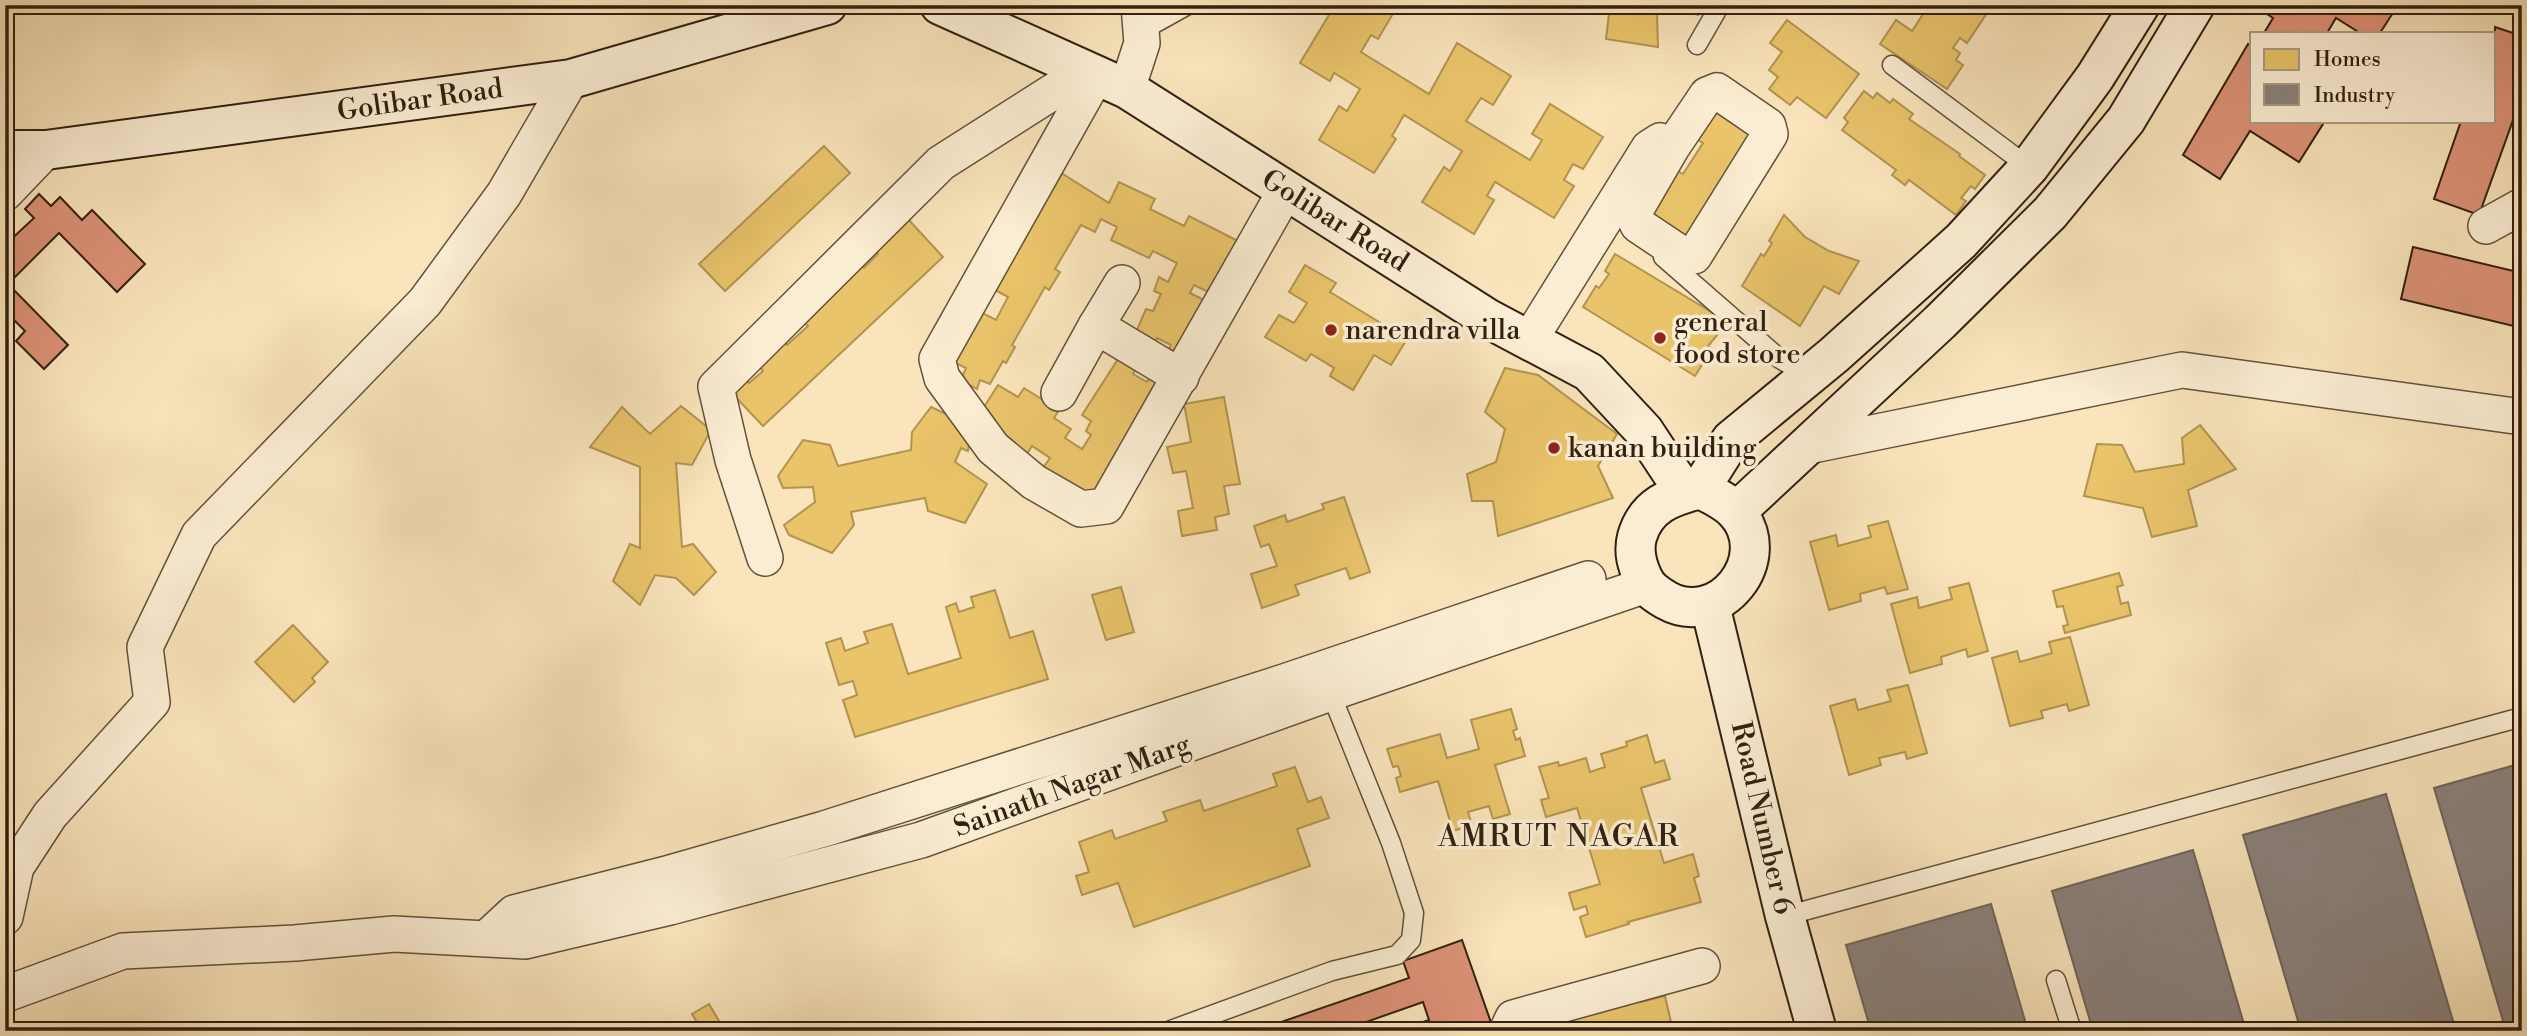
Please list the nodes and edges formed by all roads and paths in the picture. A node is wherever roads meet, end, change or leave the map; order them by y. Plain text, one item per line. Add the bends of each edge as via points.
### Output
1 (827, 5) edge
2 (940, 5) edge
3 (1188, 5) edge
4 (1720, 5) edge
5 (2140, 5) edge
6 (2195, 5) edge
7 (1141, 17) edge
8 (1697, 45) dead end
9 (1892, 65) dead end
10 (571, 79) junction
11 (1102, 79) junction
12 (1672, 147) junction
13 (5, 150) edge
14 (46, 150) junction
15 (2029, 167) junction
16 (1286, 190) junction
17 (5, 193) edge
18 (2062, 198) junction
19 (2522, 206) edge
20 (2486, 226) dead end
21 (1653, 248) dead end
22 (1122, 283) dead end
23 (1096, 326) junction
24 (1530, 340) junction
25 (1821, 365) junction
26 (1181, 377) junction
27 (1869, 388) junction
28 (1059, 393) dead end
29 (2522, 417) edge
30 (1808, 446) junction
31 (1692, 491) junction
32 (1736, 512) junction
33 (765, 558) dead end
34 (1641, 574) junction
35 (1710, 605) junction
36 (1326, 681) junction
37 (2522, 717) edge
38 (824, 829) junction
39 (832, 866) junction
40 (1785, 916) junction
41 (5, 917) edge
42 (486, 938) junction
43 (1702, 965) dead end
44 (2056, 980) dead end
45 (5, 985) edge
46 (6, 995) edge
47 (1168, 1031) edge
48 (1507, 1031) edge
49 (1817, 1031) edge
50 (2072, 1031) edge

1 - 10 street, Golibar Road
2 - 11 street, Golibar Road
3 - 7 lane
4 - 8 lane
5 - 15 street via 2095,77
6 - 18 street via 2126,120
7 - 11 street via 1142,43
9 - 15 lane
10 - 14 street, Golibar Road
10 - 41 street via 504,194 425,302 200,535 145,647 152,702 50,815 16,867
11 - 16 street, Golibar Road
11 - 26 street via 937,359 942,379 993,448 1034,482 1081,509 1106,506
11 - 33 street via 941,163 716,387 733,460
12 - 12 street via 1633,214 1638,225 1686,257 1695,256 1770,134 1768,126 1717,91 1707,95
12 - 24 street via 1660,141 1649,148
13 - 14 street, Golibar Road
14 - 17 street
15 - 18 street
15 - 25 street via 1961,241
16 - 24 street, Golibar Road
16 - 26 street
18 - 27 street
19 - 20 street
21 - 25 lane via 1780,359
22 - 23 street
23 - 26 street
23 - 28 street
24 - 31 street, Golibar Road via 1589,372 1644,430
25 - 27 street
25 - 31 street via 1731,440
27 - 30 street
29 - 30 street via 2182,370
30 - 32 street
31 - 32 street, Golibar Road
31 - 34 street via 1666,498 1640,526 1635,544
32 - 35 street via 1746,528 1748,566 1740,583
34 - 35 street via 1673,604
34 - 36 street, Sainath Nagar Marg
35 - 40 street, Road Number 6
36 - 38 street
36 - 39 street, Sainath Nagar Marg via 921,840
36 - 47 lane via 1391,843 1413,913 1411,940 1397,955 1332,971
37 - 40 lane
38 - 39 street
38 - 42 street via 514,913
39 - 42 street, Sainath Nagar Marg via 525,941
40 - 49 street, Road Number 6
42 - 46 street, Sainath Nagar Marg via 394,934 123,951
43 - 48 street via 1513,1018
44 - 50 lane
45 - 46 street

